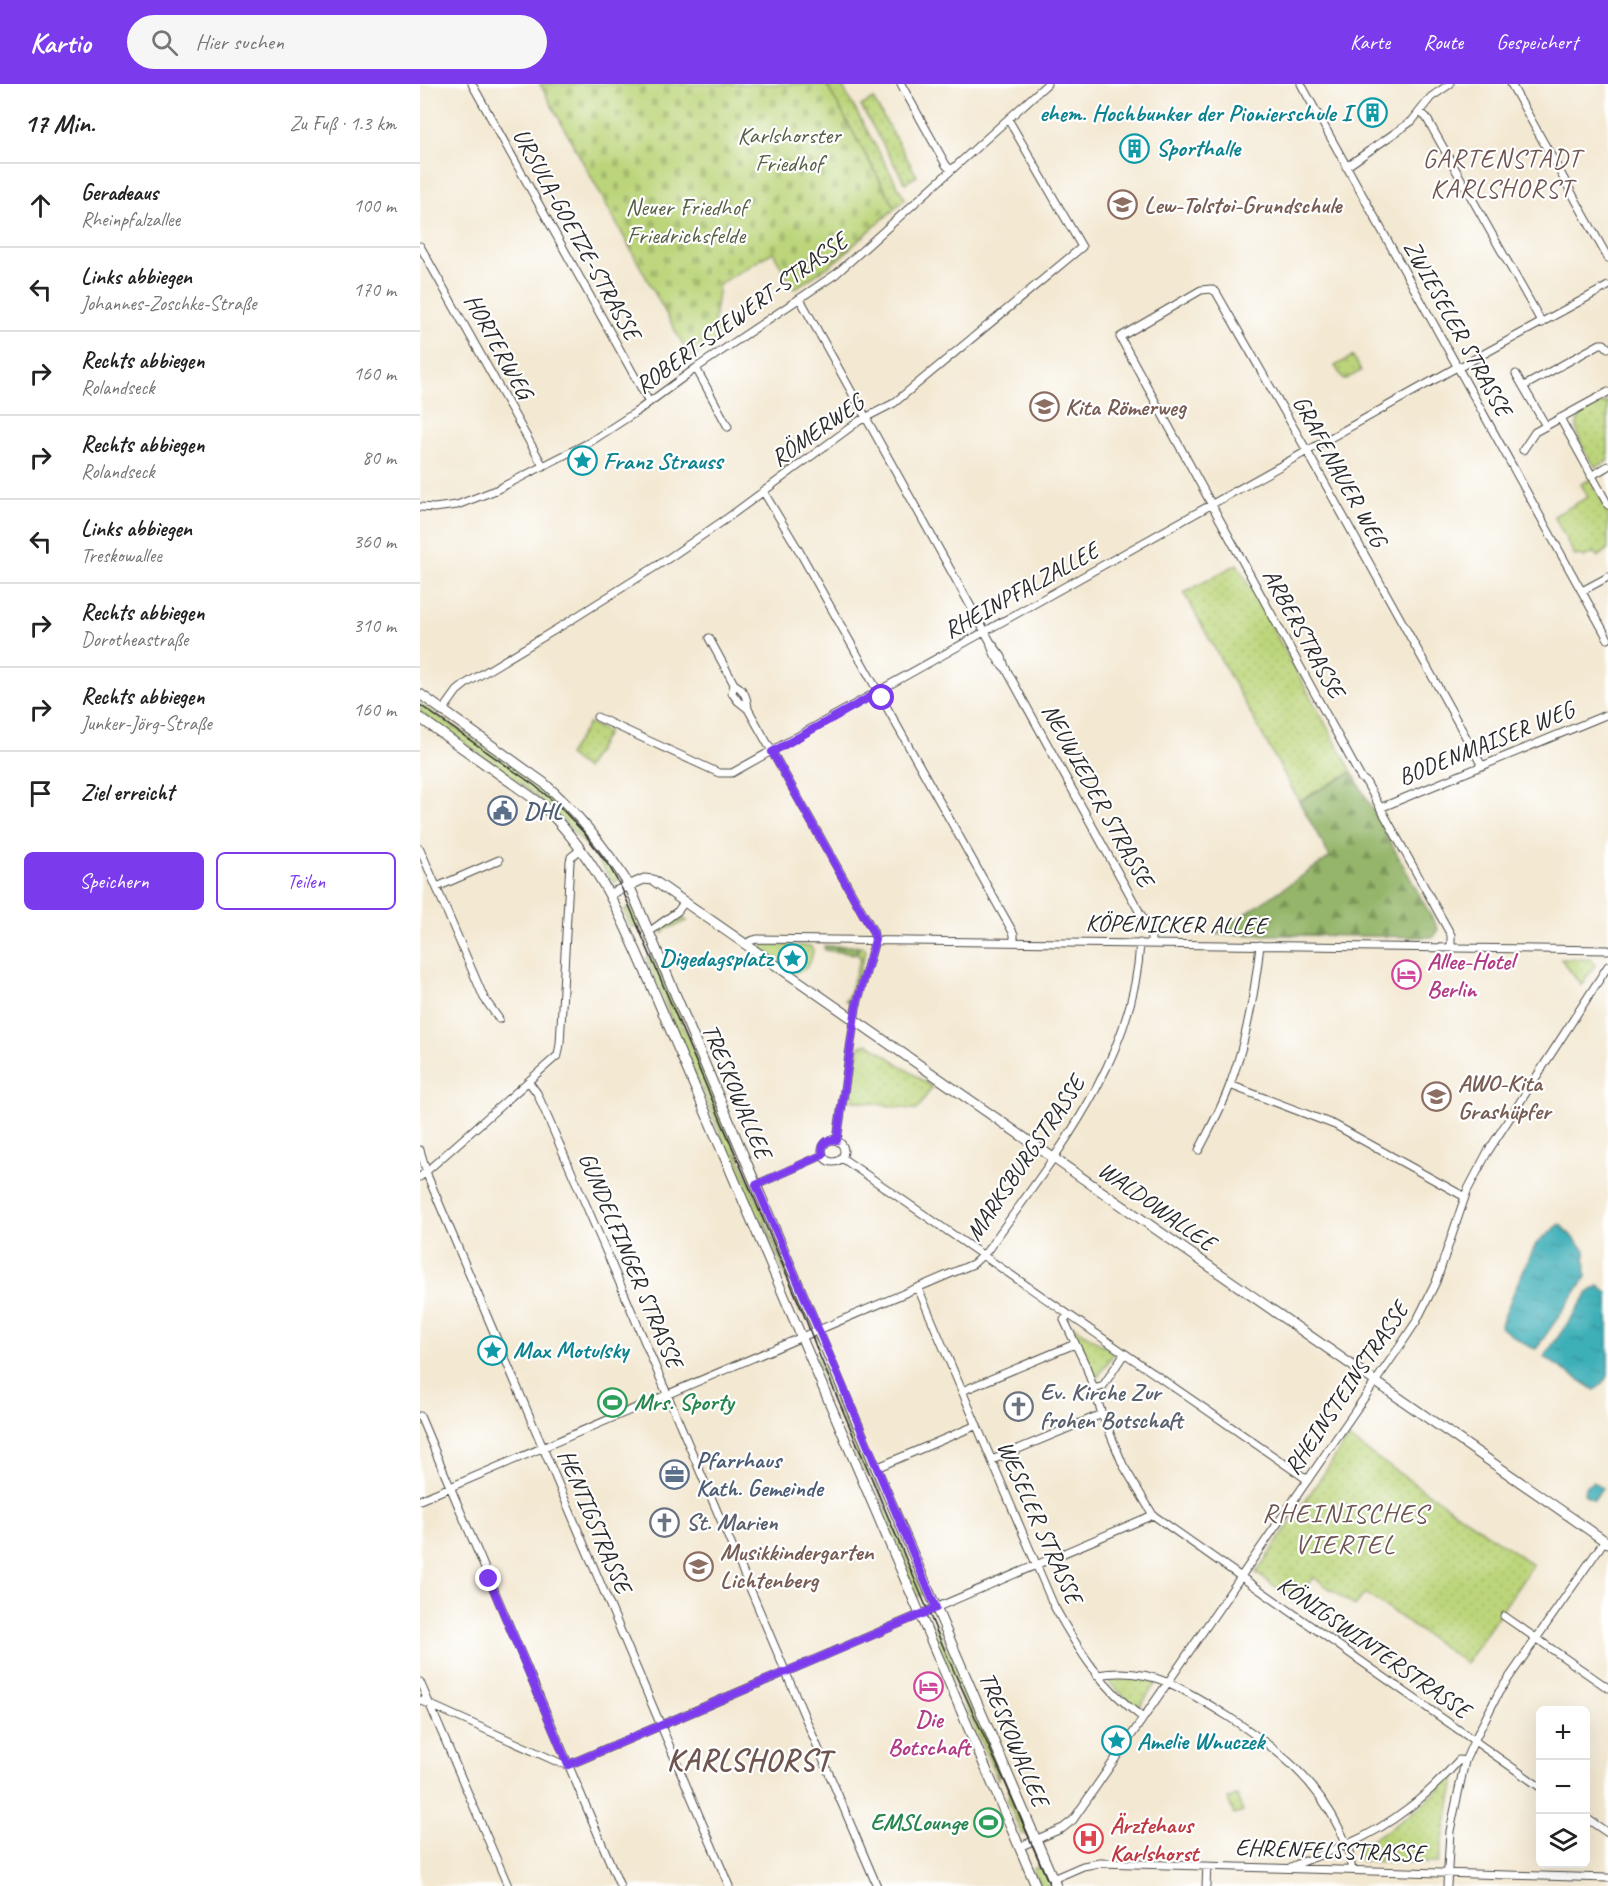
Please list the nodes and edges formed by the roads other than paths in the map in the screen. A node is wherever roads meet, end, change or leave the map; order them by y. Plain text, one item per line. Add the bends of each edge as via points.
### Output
1 (472, 84) edge
2 (902, 84) edge
3 (1047, 84) edge
4 (1301, 84) edge
5 (1449, 84) edge
6 (1511, 84) edge
7 (1420, 112) junction
8 (1008, 119) junction
9 (1346, 167) junction
10 (951, 170) junction
11 (420, 246) edge
12 (1608, 258) edge
13 (1608, 286) edge
14 (800, 299) junction
15 (1542, 323) junction
16 (1120, 337) joint
17 (1608, 348) edge
18 (696, 368) junction
19 (1458, 368) junction
20 (1516, 374) dead end
21 (1524, 386) junction
22 (1608, 392) edge
23 (649, 402) junction
24 (866, 417) junction
25 (1560, 418) junction
26 (728, 426) dead end
27 (1546, 426) junction
28 (1523, 450) dead end
29 (1307, 451) junction
30 (543, 466) junction
31 (1608, 466) edge
32 (1592, 476) junction
33 (763, 491) junction
34 (1212, 504) junction
35 (1608, 505) edge
36 (420, 507) edge
37 (1608, 577) edge
38 (1582, 591) junction
39 (985, 632) junction
40 (709, 639) dead end
41 (1608, 639) edge
42 (879, 692) junction
43 (420, 694) edge
44 (442, 712) junction
45 (1608, 714) edge
46 (597, 717) dead end
47 (420, 718) edge
48 (772, 752) junction
49 (1482, 766) junction
50 (1380, 808) junction
51 (420, 849) edge
52 (581, 849) junction
53 (499, 860) dead end
54 (629, 885) junction
55 (437, 886) junction
56 (610, 894) junction
57 (685, 901) junction
58 (650, 932) junction
59 (875, 940) junction
60 (1014, 941) junction
61 (1140, 943) junction
62 (1151, 944) junction
63 (747, 945) junction
64 (1260, 945) junction
65 (1451, 948) junction
66 (1608, 950) edge
67 (1608, 966) edge
68 (499, 1019) dead end
69 (855, 1020) junction
70 (529, 1082) junction
71 (1230, 1085) junction
72 (837, 1140) junction
73 (420, 1150) edge
74 (1199, 1150) dead end
75 (823, 1155) junction
76 (842, 1158) junction
77 (1053, 1158) junction
78 (423, 1174) edge
79 (756, 1185) junction
80 (1465, 1197) junction
81 (983, 1257) junction
82 (918, 1288) junction
83 (1068, 1315) junction
84 (818, 1330) junction
85 (801, 1338) junction
86 (1075, 1344) junction
87 (1124, 1354) junction
88 (1376, 1382) junction
89 (1094, 1389) junction
90 (962, 1391) junction
91 (667, 1395) junction
92 (1102, 1414) junction
93 (420, 1416) edge
94 (977, 1425) junction
95 (543, 1448) junction
96 (992, 1460) junction
97 (876, 1468) junction
98 (1308, 1480) junction
99 (450, 1487) junction
100 (420, 1500) edge
101 (1153, 1515) junction
102 (1606, 1542) edge
103 (1036, 1565) junction
104 (1241, 1578) junction
105 (936, 1608) junction
106 (920, 1615) junction
107 (1504, 1616) dead end
108 (1536, 1639) junction
109 (786, 1672) junction
110 (1096, 1675) junction
111 (420, 1682) edge
112 (1168, 1682) junction
113 (1608, 1689) edge
114 (420, 1700) edge
115 (429, 1704) junction
116 (1143, 1718) junction
117 (660, 1726) junction
118 (1474, 1741) junction
119 (1465, 1761) junction
120 (568, 1765) junction
121 (1536, 1784) edge
122 (1590, 1821) edge
123 (1608, 1833) edge
124 (1037, 1840) junction
125 (1347, 1845) junction
126 (1019, 1847) junction
127 (1206, 1866) junction
128 (1291, 1867) junction
129 (1352, 1870) junction
130 (1447, 1874) junction
131 (1608, 1878) edge
132 (1055, 1882) edge
133 (508, 1886) edge
134 (620, 1886) edge
135 (729, 1886) edge
136 (877, 1886) edge
137 (1036, 1886) edge
138 (1206, 1886) edge
139 (1448, 1886) edge

1 - 23 street, URSULA-GOETZE-STRASSE
2 - 10 street
3 - 8 street, ROBERT-SIEWERT-STRASSE
4 - 9 street, ZWIESELER STRASSE
5 - 7 street via 1431,97
6 - 12 street
7 - 9 street
7 - 15 street
8 - 10 street, ROBERT-SIEWERT-STRASSE
8 - 24 street, RÖMERWEG via 1082,246 894,403
9 - 19 street, ZWIESELER STRASSE
10 - 14 street, ROBERT-SIEWERT-STRASSE via 836,274
11 - 30 street, HORTERWEG
13 - 15 street, RHEINPFALZALLEE
14 - 18 street, ROBERT-SIEWERT-STRASSE
14 - 24 street, NEUWIEDER STRASSE
15 - 19 street, RHEINPFALZALLEE
16 - 29 street, GRAFENAUER WEG via 1202,290 1216,292
16 - 34 street, ARBERSTRASSE
17 - 21 street, ZWIESELER STRASSE via 1600,344
18 - 23 street, ROBERT-SIEWERT-STRASSE
18 - 26 street
19 - 29 street, RHEINPFALZALLEE
19 - 38 street, ZWIESELER STRASSE
20 - 21 street, ZWIESELER STRASSE
21 - 27 street, ZWIESELER STRASSE
22 - 25 street, ZWIESELER STRASSE
23 - 30 street, ROBERT-SIEWERT-STRASSE via 609,430
24 - 33 street, RÖMERWEG
24 - 39 street, NEUWIEDER STRASSE
25 - 27 street, ZWIESELER STRASSE
25 - 32 street
27 - 28 street, ZWIESELER STRASSE via 1535,432
29 - 34 street, RHEINPFALZALLEE
29 - 49 street, GRAFENAUER WEG
30 - 36 street, ROBERT-SIEWERT-STRASSE via 458,504
31 - 32 street
32 - 35 street
33 - 42 street
33 - 44 street, RÖMERWEG via 678,552 467,683
34 - 39 street, RHEINPFALZALLEE
34 - 50 street, ARBERSTRASSE
37 - 38 street
38 - 41 street, ZWIESELER STRASSE
39 - 42 street, RHEINPFALZALLEE
39 - 62 street, NEUWIEDER STRASSE via 1151,933
40 - 48 street via 734,684 732,693 748,710
42 - 48 street, RHEINPFALZALLEE
42 - 60 street via 1014,934
43 - 44 main road, TRESKOWALLEE
44 - 54 main road, TRESKOWALLEE via 562,799 598,840
45 - 49 street, BODENMAISER WEG
46 - 48 street, RHEINPFALZALLEE via 725,775
47 - 52 main road, TRESKOWALLEE via 540,803
48 - 59 street
49 - 50 street, BODENMAISER WEG
50 - 65 street, ARBERSTRASSE via 1451,935
51 - 55 street
52 - 56 main road, TRESKOWALLEE
52 - 70 street via 570,861 559,1052
53 - 55 street
54 - 56 main road, WALDOWALLEE
54 - 57 main road, WALDOWALLEE via 653,880
54 - 58 main road, TRESKOWALLEE
55 - 68 street via 484,998
56 - 85 main road, TRESKOWALLEE
57 - 58 street
57 - 63 main road, WALDOWALLEE
58 - 79 main road, TRESKOWALLEE
59 - 60 street, KÖPENICKER ALLEE
59 - 63 street, KÖPENICKER ALLEE via 754,939
59 - 69 street
60 - 61 street, KÖPENICKER ALLEE
61 - 62 street, KÖPENICKER ALLEE
61 - 77 street, MARKSBURGSTRASSE via 1131,1005 1112,1057 1088,1105
62 - 64 street, KÖPENICKER ALLEE
63 - 69 main road, WALDOWALLEE
64 - 65 street, KÖPENICKER ALLEE
64 - 71 street via 1250,1013
65 - 66 street, KÖPENICKER ALLEE
67 - 80 street, RHEINSTEINSTRASSE via 1498,1132
69 - 72 street
69 - 77 main road, WALDOWALLEE
70 - 78 street
70 - 91 street, GUNDELFINGER STRASSE via 541,1101
71 - 74 street
71 - 80 street via 1335,1125
72 - 75 street via 824,1144
72 - 76 street via 844,1148
73 - 78 street, HENTIGSTRASSE
75 - 76 street via 833,1162
75 - 79 street
76 - 81 street
77 - 81 street, MARKSBURGSTRASSE
77 - 88 main road, WALDOWALLEE
78 - 95 street, HENTIGSTRASSE
79 - 84 main road, TRESKOWALLEE
80 - 88 street, RHEINSTEINSTRASSE via 1436,1282 1416,1322
81 - 82 street, MARKSBURGSTRASSE
81 - 83 street
82 - 84 street, MARKSBURGSTRASSE
82 - 90 street, WESELER STRASSE
83 - 86 street, KÖNIGSWINTERSTRASSE via 1064,1320
83 - 87 street
84 - 85 street, MARKSBURGSTRASSE
84 - 97 main road, TRESKOWALLEE
85 - 91 street, MARKSBURGSTRASSE
85 - 106 main road, TRESKOWALLEE
86 - 89 street, KÖNIGSWINTERSTRASSE
86 - 90 street
87 - 89 street via 1102,1386
87 - 98 street
88 - 98 street, RHEINSTEINSTRASSE
88 - 102 main road, WALDOWALLEE
89 - 92 street, KÖNIGSWINTERSTRASSE
90 - 94 street, WESELER STRASSE
91 - 95 street, MARKSBURGSTRASSE
91 - 109 street, GUNDELFINGER STRASSE
92 - 96 street
92 - 101 street, KÖNIGSWINTERSTRASSE via 1123,1465
93 - 99 street
94 - 96 street, WESELER STRASSE
94 - 97 street
95 - 99 street, MARKSBURGSTRASSE
95 - 117 street, HENTIGSTRASSE
96 - 103 street, WESELER STRASSE
97 - 105 main road, TRESKOWALLEE
98 - 104 street, RHEINSTEINSTRASSE
99 - 100 street, MARKSBURGSTRASSE
99 - 120 street
101 - 103 street
101 - 104 street, KÖNIGSWINTERSTRASSE
102 - 108 street
103 - 105 street
103 - 110 street, WESELER STRASSE via 1054,1606
104 - 112 street, RHEINSTEINSTRASSE
104 - 118 street, KÖNIGSWINTERSTRASSE
105 - 106 street
105 - 124 main road, TRESKOWALLEE
106 - 109 street
106 - 126 main road, TRESKOWALLEE
107 - 108 street
108 - 113 street
108 - 118 street via 1499,1692
109 - 117 street
109 - 136 street, GUNDELFINGER STRASSE
110 - 112 street via 1118,1672
110 - 116 street, WESELER STRASSE
111 - 115 street
112 - 116 street, RHEINSTEINSTRASSE
112 - 125 street via 1255,1734 1293,1765 1326,1805
114 - 115 street
115 - 120 street
115 - 133 street
116 - 124 street, RHEINSTEINSTRASSE via 1073,1820
117 - 120 street
117 - 135 street, HENTIGSTRASSE
118 - 119 street
118 - 121 street, KÖNIGSWINTERSTRASSE
119 - 125 street via 1459,1760 1411,1806
119 - 130 street via 1450,1832
120 - 134 street
122 - 123 street
124 - 126 street, RHEINSTEINSTRASSE
124 - 132 main road, TRESKOWALLEE
125 - 128 street
125 - 129 street
126 - 137 main road, TRESKOWALLEE
127 - 128 street, EHRENFELSSTRASSE
127 - 132 street, EHRENFELSSTRASSE via 1100,1863 1083,1866
127 - 138 street
128 - 129 street, EHRENFELSSTRASSE
129 - 130 street, EHRENFELSSTRASSE
130 - 131 street, EHRENFELSSTRASSE
130 - 139 street

